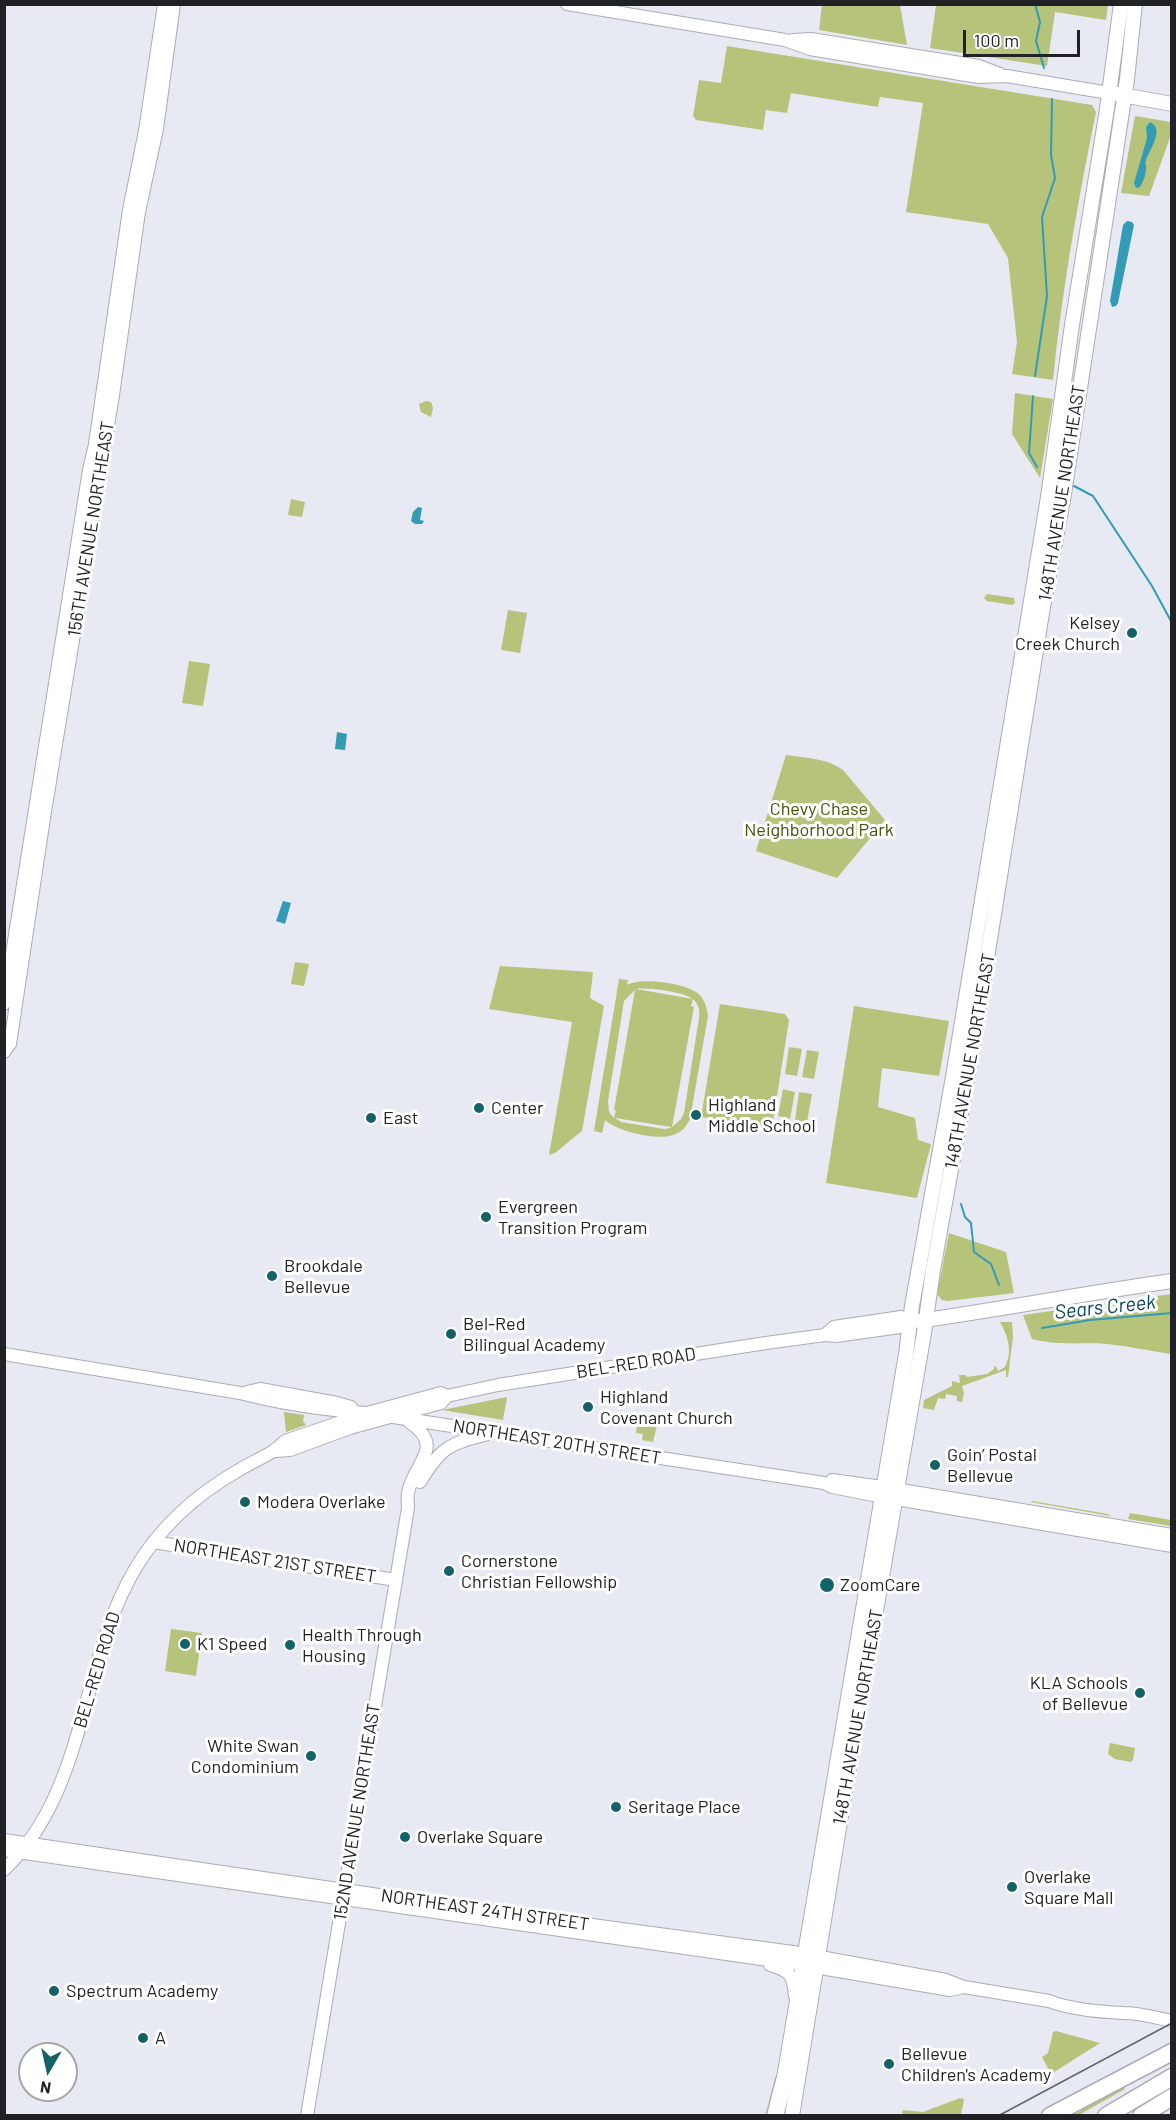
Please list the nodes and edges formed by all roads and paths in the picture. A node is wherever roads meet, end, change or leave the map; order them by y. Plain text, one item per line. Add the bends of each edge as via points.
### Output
1 (164, 4) edge
2 (174, 4) edge
3 (567, 4) edge
4 (1121, 4) edge
5 (1135, 4) edge
6 (1109, 93) junction
7 (1124, 95) junction
8 (1172, 104) edge
9 (1083, 255) junction
10 (1093, 292) junction
11 (1033, 584) junction
12 (1043, 607) junction
13 (1009, 740) junction
14 (45, 753) junction
15 (1017, 778) junction
16 (44, 818) junction
17 (4, 1004) edge
18 (4, 1052) edge
19 (953, 1077) junction
20 (962, 1108) junction
21 (1172, 1281) edge
22 (926, 1320) junction
23 (910, 1322) junction
24 (4, 1354) edge
25 (240, 1393) junction
26 (447, 1396) junction
27 (306, 1406) junction
28 (367, 1413) junction
29 (389, 1417) junction
30 (406, 1420) junction
31 (495, 1432) junction
32 (308, 1433) junction
33 (276, 1451) junction
34 (889, 1493) junction
35 (408, 1508) junction
36 (1151, 1532) junction
37 (1172, 1535) edge
38 (1108, 1536) junction
39 (153, 1542) junction
40 (1172, 1546) edge
41 (396, 1580) junction
42 (4, 1840) edge
43 (23, 1848) junction
44 (4, 1850) edge
45 (4, 1870) edge
46 (207, 1870) junction
47 (177, 1875) junction
48 (266, 1879) junction
49 (231, 1883) junction
50 (344, 1895) junction
51 (593, 1930) junction
52 (731, 1954) junction
53 (810, 1960) junction
54 (796, 2010) junction
55 (1172, 2021) edge
56 (1165, 2057) edge
57 (1172, 2077) edge
58 (784, 2081) joint
59 (1172, 2097) edge
60 (307, 2115) edge
61 (777, 2115) edge
62 (792, 2115) edge
63 (1050, 2115) edge
64 (1066, 2115) edge
65 (1106, 2115) edge
66 (1141, 2115) edge

1 - 14 main road, 156TH AVENUE NORTHEAST
2 - 16 main road, 156TH AVENUE NORTHEAST
3 - 6 main road via 785,40 811,39 979,66 1007,76
4 - 6 main road, 148TH AVENUE NORTHEAST
5 - 7 main road, 148TH AVENUE NORTHEAST
6 - 7 main road
6 - 9 main road, 148TH AVENUE NORTHEAST
7 - 8 main road
7 - 10 main road, 148TH AVENUE NORTHEAST
9 - 10 main road via 1087,250 1094,254
9 - 11 main road, 148TH AVENUE NORTHEAST
10 - 12 main road, 148TH AVENUE NORTHEAST
11 - 12 main road via 1038,579 1042,582
11 - 13 main road, 148TH AVENUE NORTHEAST
12 - 15 main road, 148TH AVENUE NORTHEAST
13 - 15 main road via 1008,776 1011,781
13 - 19 main road, 148TH AVENUE NORTHEAST
14 - 16 main road via 47,768 41,811
14 - 17 main road, 156TH AVENUE NORTHEAST
15 - 20 main road, 148TH AVENUE NORTHEAST
16 - 18 main road, 156TH AVENUE NORTHEAST via 10,1044
19 - 20 main road via 952,1104
19 - 23 main road, 148TH AVENUE NORTHEAST
20 - 22 main road, 148TH AVENUE NORTHEAST
21 - 22 main road, BEL-RED ROAD
22 - 23 main road, BEL-RED ROAD
22 - 34 main road, 148TH AVENUE NORTHEAST
23 - 26 main road, BEL-RED ROAD via 900,1327 585,1371
23 - 34 main road, 148TH AVENUE NORTHEAST
24 - 25 main road, NORTHEAST 20TH STREET
25 - 27 main road, NORTHEAST 20TH STREET
25 - 28 main road via 260,1389 337,1403
26 - 28 main road, BEL-RED ROAD via 441,1393
26 - 29 main road, BEL-RED ROAD via 441,1402
27 - 28 main road, NORTHEAST 20TH STREET
27 - 32 main road via 316,1420
28 - 29 main road, NORTHEAST 20TH STREET
28 - 32 main road, BEL-RED ROAD
29 - 30 main road, NORTHEAST 20TH STREET
29 - 33 main road, BEL-RED ROAD via 290,1450
30 - 31 main road, NORTHEAST 20TH STREET
30 - 35 main road via 420,1429 427,1444 408,1493
31 - 34 main road, NORTHEAST 20TH STREET
31 - 35 main road via 446,1448 428,1468
32 - 33 main road, BEL-RED ROAD via 285,1441
33 - 39 main road, BEL-RED ROAD via 202,1494
34 - 36 main road, NORTHEAST 20TH STREET
34 - 38 main road, NORTHEAST 20TH STREET
34 - 53 main road, 148TH AVENUE NORTHEAST
35 - 41 main road, 152ND AVENUE NORTHEAST
36 - 37 main road, NORTHEAST 20TH STREET
36 - 38 main road, NORTHEAST 20TH STREET
38 - 40 main road, NORTHEAST 20TH STREET
39 - 41 main road, NORTHEAST 21ST STREET
39 - 43 main road, BEL-RED ROAD via 117,1602 61,1784
41 - 50 main road, 152ND AVENUE NORTHEAST
42 - 43 main road, NORTHEAST 24TH STREET
43 - 44 main road, NORTHEAST 24TH STREET
43 - 45 main road, BEL-RED ROAD
43 - 46 main road, NORTHEAST 24TH STREET
43 - 47 main road, NORTHEAST 24TH STREET
46 - 47 main road
46 - 48 main road, NORTHEAST 24TH STREET
47 - 49 main road, NORTHEAST 24TH STREET
48 - 49 main road
48 - 50 main road, NORTHEAST 24TH STREET
49 - 50 main road, NORTHEAST 24TH STREET
50 - 51 main road, NORTHEAST 24TH STREET
50 - 60 main road, 152ND AVENUE NORTHEAST
51 - 52 main road, NORTHEAST 24TH STREET
51 - 53 main road, NORTHEAST 24TH STREET
52 - 53 main road, NORTHEAST 24TH STREET
52 - 54 main road via 790,1974 794,1979
53 - 54 main road, 148TH AVENUE NORTHEAST
53 - 55 main road, NORTHEAST 24TH STREET
53 - 62 main road, 148TH AVENUE NORTHEAST
54 - 58 main road, 148TH AVENUE NORTHEAST
56 - 63 highway
56 - 64 highway
57 - 65 highway
58 - 61 highway
59 - 66 highway

